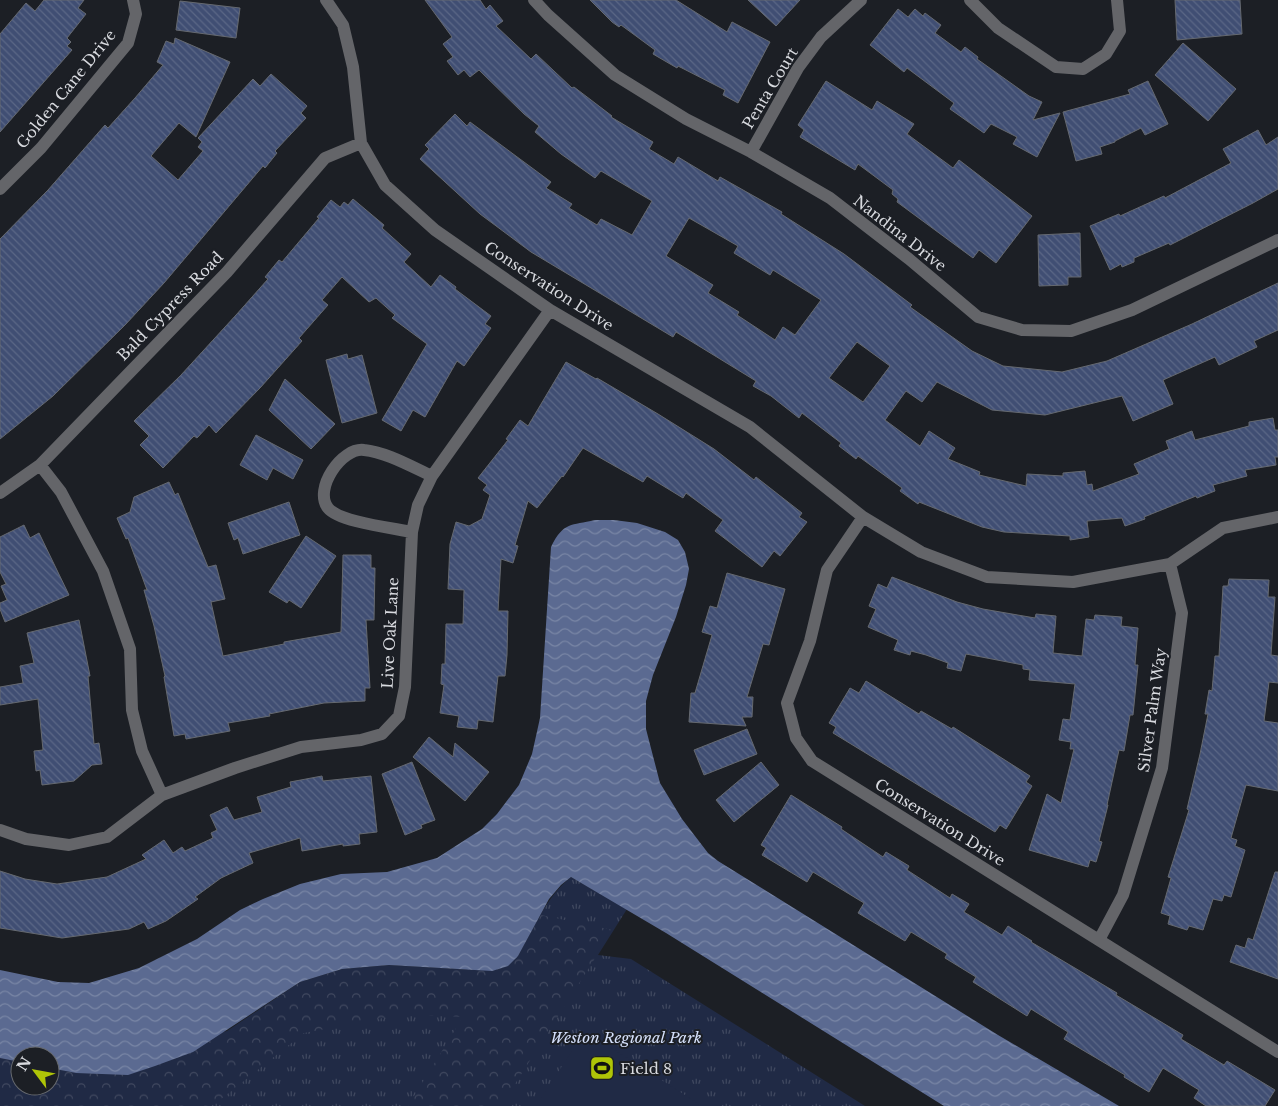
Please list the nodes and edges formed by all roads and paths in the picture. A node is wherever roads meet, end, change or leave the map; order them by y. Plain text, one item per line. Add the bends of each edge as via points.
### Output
1 (133, 0) edge
2 (326, 0) edge
3 (534, 0) edge
4 (861, 0) edge
5 (970, 0) edge
6 (1117, 0) edge
7 (361, 143) junction
8 (751, 152) junction
9 (0, 189) edge
10 (1278, 240) edge
11 (550, 310) junction
12 (40, 465) junction
13 (432, 476) junction
14 (0, 493) edge
15 (863, 517) junction
16 (1278, 517) edge
17 (412, 532) junction
18 (1170, 564) junction
19 (162, 795) junction
20 (0, 830) edge
21 (1099, 940) junction
22 (1278, 1052) edge

1 - 9 street, Golden Cane Drive via 136,14 128,43 41,148
2 - 7 street, Conservation Drive via 345,33 353,67
3 - 8 street, Nandina Drive via 615,75 686,119
4 - 8 street, Penta Court via 821,37 798,68
5 - 6 street via 998,28 1056,66 1083,69 1106,54 1120,31
7 - 11 street, Conservation Drive via 385,185 436,230
7 - 12 street, Bald Cypress Road via 325,158 227,272
8 - 10 street, Nandina Drive via 830,198 909,258 978,318 1022,330 1071,331 1132,310
11 - 13 street, Live Oak Lane
11 - 15 street, Conservation Drive via 750,428
12 - 14 street, Bald Cypress Road
12 - 19 street via 61,492 103,571 130,650 132,710 142,751
13 - 17 street, Live Oak Lane via 418,504
13 - 17 street via 363,450 351,452 335,467 324,487 327,507 336,515
15 - 18 street, Conservation Drive via 921,552 987,576 1073,582
15 - 21 street, Conservation Drive via 827,570 810,641 787,704 796,738 812,761
16 - 18 street, Conservation Drive via 1223,528
17 - 19 street, Live Oak Lane via 405,687 399,716 382,734 362,740 301,747
18 - 21 street, Silver Palm Way via 1182,613 1162,768 1123,895
19 - 20 street, Live Oak Lane via 108,837 69,845 26,839
21 - 22 street, Conservation Drive

